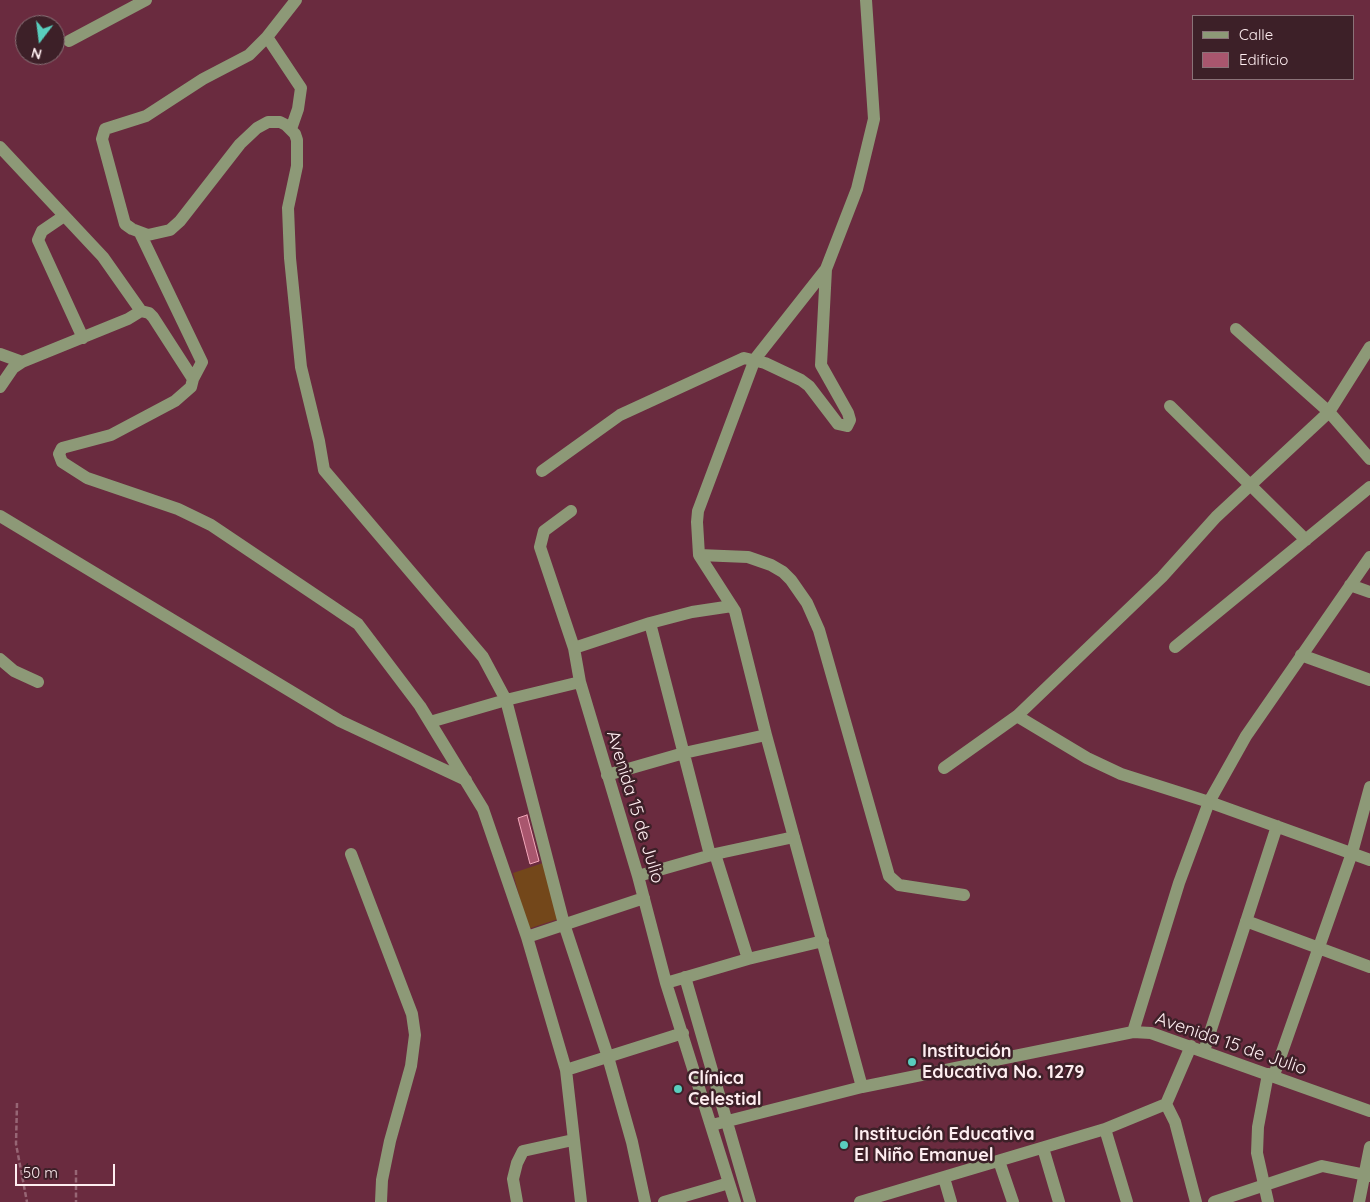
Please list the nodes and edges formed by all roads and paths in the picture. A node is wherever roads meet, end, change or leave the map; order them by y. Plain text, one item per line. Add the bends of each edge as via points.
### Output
1 (146, 0) edge
2 (296, 0) edge
3 (866, 0) edge
4 (267, 37) junction
5 (69, 41) dead end
6 (292, 129) junction
7 (0, 147) edge
8 (64, 216) junction
9 (140, 233) junction
10 (826, 269) junction
11 (141, 311) junction
12 (1236, 328) dead end
13 (83, 338) junction
14 (1370, 347) edge
15 (0, 354) edge
16 (755, 359) junction
17 (22, 362) junction
18 (193, 379) junction
19 (0, 387) edge
20 (1170, 406) dead end
21 (1329, 412) junction
22 (1370, 459) edge
23 (542, 470) dead end
24 (1249, 486) junction
25 (1370, 487) edge
26 (571, 511) dead end
27 (0, 516) edge
28 (1306, 540) junction
29 (699, 555) junction
30 (1370, 557) edge
31 (1350, 585) junction
32 (1370, 592) edge
33 (732, 606) junction
34 (650, 623) junction
35 (1175, 647) dead end
36 (574, 648) junction
37 (1301, 655) junction
38 (0, 659) edge
39 (1370, 680) edge
40 (38, 682) dead end
41 (580, 682) junction
42 (506, 700) junction
43 (1017, 716) junction
44 (430, 722) junction
45 (766, 735) junction
46 (684, 753) junction
47 (944, 768) dead end
48 (607, 775) junction
49 (466, 780) junction
50 (1370, 787) edge
51 (1209, 802) junction
52 (1277, 826) junction
53 (794, 837) junction
54 (1352, 853) junction
55 (351, 854) dead end
56 (712, 855) junction
57 (1370, 860) edge
58 (638, 876) junction
59 (964, 895) dead end
60 (644, 898) junction
61 (1246, 921) junction
62 (564, 924) junction
63 (527, 937) junction
64 (823, 941) junction
65 (1320, 949) junction
66 (748, 959) junction
67 (1370, 966) edge
68 (685, 977) junction
69 (666, 983) junction
70 (1133, 1032) junction
71 (683, 1033) junction
72 (1191, 1046) junction
73 (1204, 1051) junction
74 (608, 1057) junction
75 (566, 1070) junction
76 (1271, 1074) junction
77 (862, 1088) junction
78 (17, 1103) dead end
79 (1166, 1104) junction
80 (1370, 1111) edge
81 (726, 1121) junction
82 (712, 1125) junction
83 (1105, 1129) junction
84 (573, 1140) junction
85 (1370, 1147) edge
86 (1043, 1148) junction
87 (999, 1161) junction
88 (76, 1170) dead end
89 (1366, 1175) edge
90 (944, 1178) junction
91 (729, 1183) junction
92 (1263, 1186) junction
93 (902, 1196) edge
94 (28, 1202) edge
95 (76, 1202) edge
96 (381, 1202) edge
97 (517, 1202) edge
98 (582, 1202) edge
99 (645, 1202) edge
100 (664, 1202) edge
101 (735, 1202) edge
102 (750, 1202) edge
103 (860, 1202) edge
104 (951, 1202) edge
105 (1013, 1202) edge
106 (1059, 1202) edge
107 (1127, 1202) edge
108 (1196, 1202) edge
109 (1214, 1202) edge
110 (1268, 1202) edge
111 (1359, 1202) edge

1 - 5 street
2 - 4 street
3 - 10 street via 874,119 857,189
4 - 6 street via 301,88
4 - 9 street via 249,55 203,78 146,116 105,129 102,139 125,224
6 - 9 street via 280,122 262,124 240,144 175,226 156,235
6 - 42 street via 297,140 298,166 288,208 290,258 301,366 324,470 483,658
7 - 8 street
8 - 11 street via 103,257
8 - 13 street via 42,231 38,240
9 - 18 street via 202,362
10 - 16 street
10 - 16 street via 821,365 848,413 848,425 838,424 801,380
11 - 13 street
11 - 18 street via 153,317
12 - 21 street
13 - 17 street
14 - 21 street
15 - 17 street
16 - 23 street via 739,360 620,415
16 - 29 street via 698,510
17 - 19 street via 13,368
18 - 44 street via 191,387 175,401 130,425 110,435 62,448 59,454 62,462 87,478 178,509 211,526 358,624
20 - 24 street
21 - 22 street
21 - 24 street
24 - 28 street
24 - 43 street via 1216,516 1162,577
25 - 28 street
26 - 36 street, Avenida 15 de Julio via 544,531 540,547
27 - 49 street via 340,722
28 - 35 street
29 - 33 street
29 - 59 street via 748,557 771,565 790,580 807,603 819,630 889,876 900,885
30 - 31 street
31 - 32 street
31 - 37 street
33 - 34 street
33 - 45 street
34 - 36 street
34 - 46 street
36 - 41 street, Avenida 15 de Julio
37 - 39 street
37 - 51 street via 1246,736
38 - 40 street
41 - 42 street
41 - 48 street, Avenida 15 de Julio
42 - 44 street
42 - 62 street
43 - 47 street
43 - 51 street via 1087,758 1121,774
44 - 49 street
45 - 46 street
45 - 53 street
46 - 48 street
46 - 56 street
48 - 58 street, Avenida 15 de Julio
49 - 63 street via 483,809
50 - 54 street
51 - 52 street
51 - 70 street
52 - 54 street
52 - 61 street
53 - 56 street
53 - 64 street
54 - 57 street
54 - 65 street
55 - 96 street via 412,1014 415,1035 411,1066 382,1180
56 - 58 street
56 - 66 street
58 - 60 street, Avenida 15 de Julio
60 - 62 street
60 - 69 street, Avenida 15 de Julio
61 - 65 street
61 - 73 street
62 - 63 street
62 - 74 street
63 - 75 street
64 - 66 street
64 - 77 street
65 - 67 street
65 - 76 street
66 - 68 street
68 - 69 street
68 - 81 street
69 - 71 street, Avenida 15 de Julio
70 - 72 street, Avenida 15 de Julio via 1151,1033
70 - 77 street, Avenida 15 de Julio
71 - 74 street
71 - 82 street, Avenida 15 de Julio
72 - 73 street, Avenida 15 de Julio
72 - 79 street
73 - 76 street, Avenida 15 de Julio
74 - 75 street
74 - 99 street
75 - 84 street
76 - 80 street, Avenida 15 de Julio
76 - 92 street via 1258,1127 1257,1153
77 - 81 street, Avenida 15 de Julio
78 - 94 path via 16,1144
79 - 83 street
79 - 108 street via 1175,1122
81 - 82 street, Avenida 15 de Julio
81 - 102 street
82 - 91 street, Avenida 15 de Julio
83 - 86 street
83 - 107 street
84 - 97 street via 523,1151 513,1179
84 - 98 street
85 - 89 street
86 - 87 street
86 - 106 street
87 - 90 street
87 - 105 street
88 - 95 path
89 - 92 street via 1322,1166
89 - 111 street
90 - 93 street
90 - 104 street
91 - 100 street
91 - 101 street, Avenida 15 de Julio
92 - 109 street
92 - 110 street
93 - 103 street

